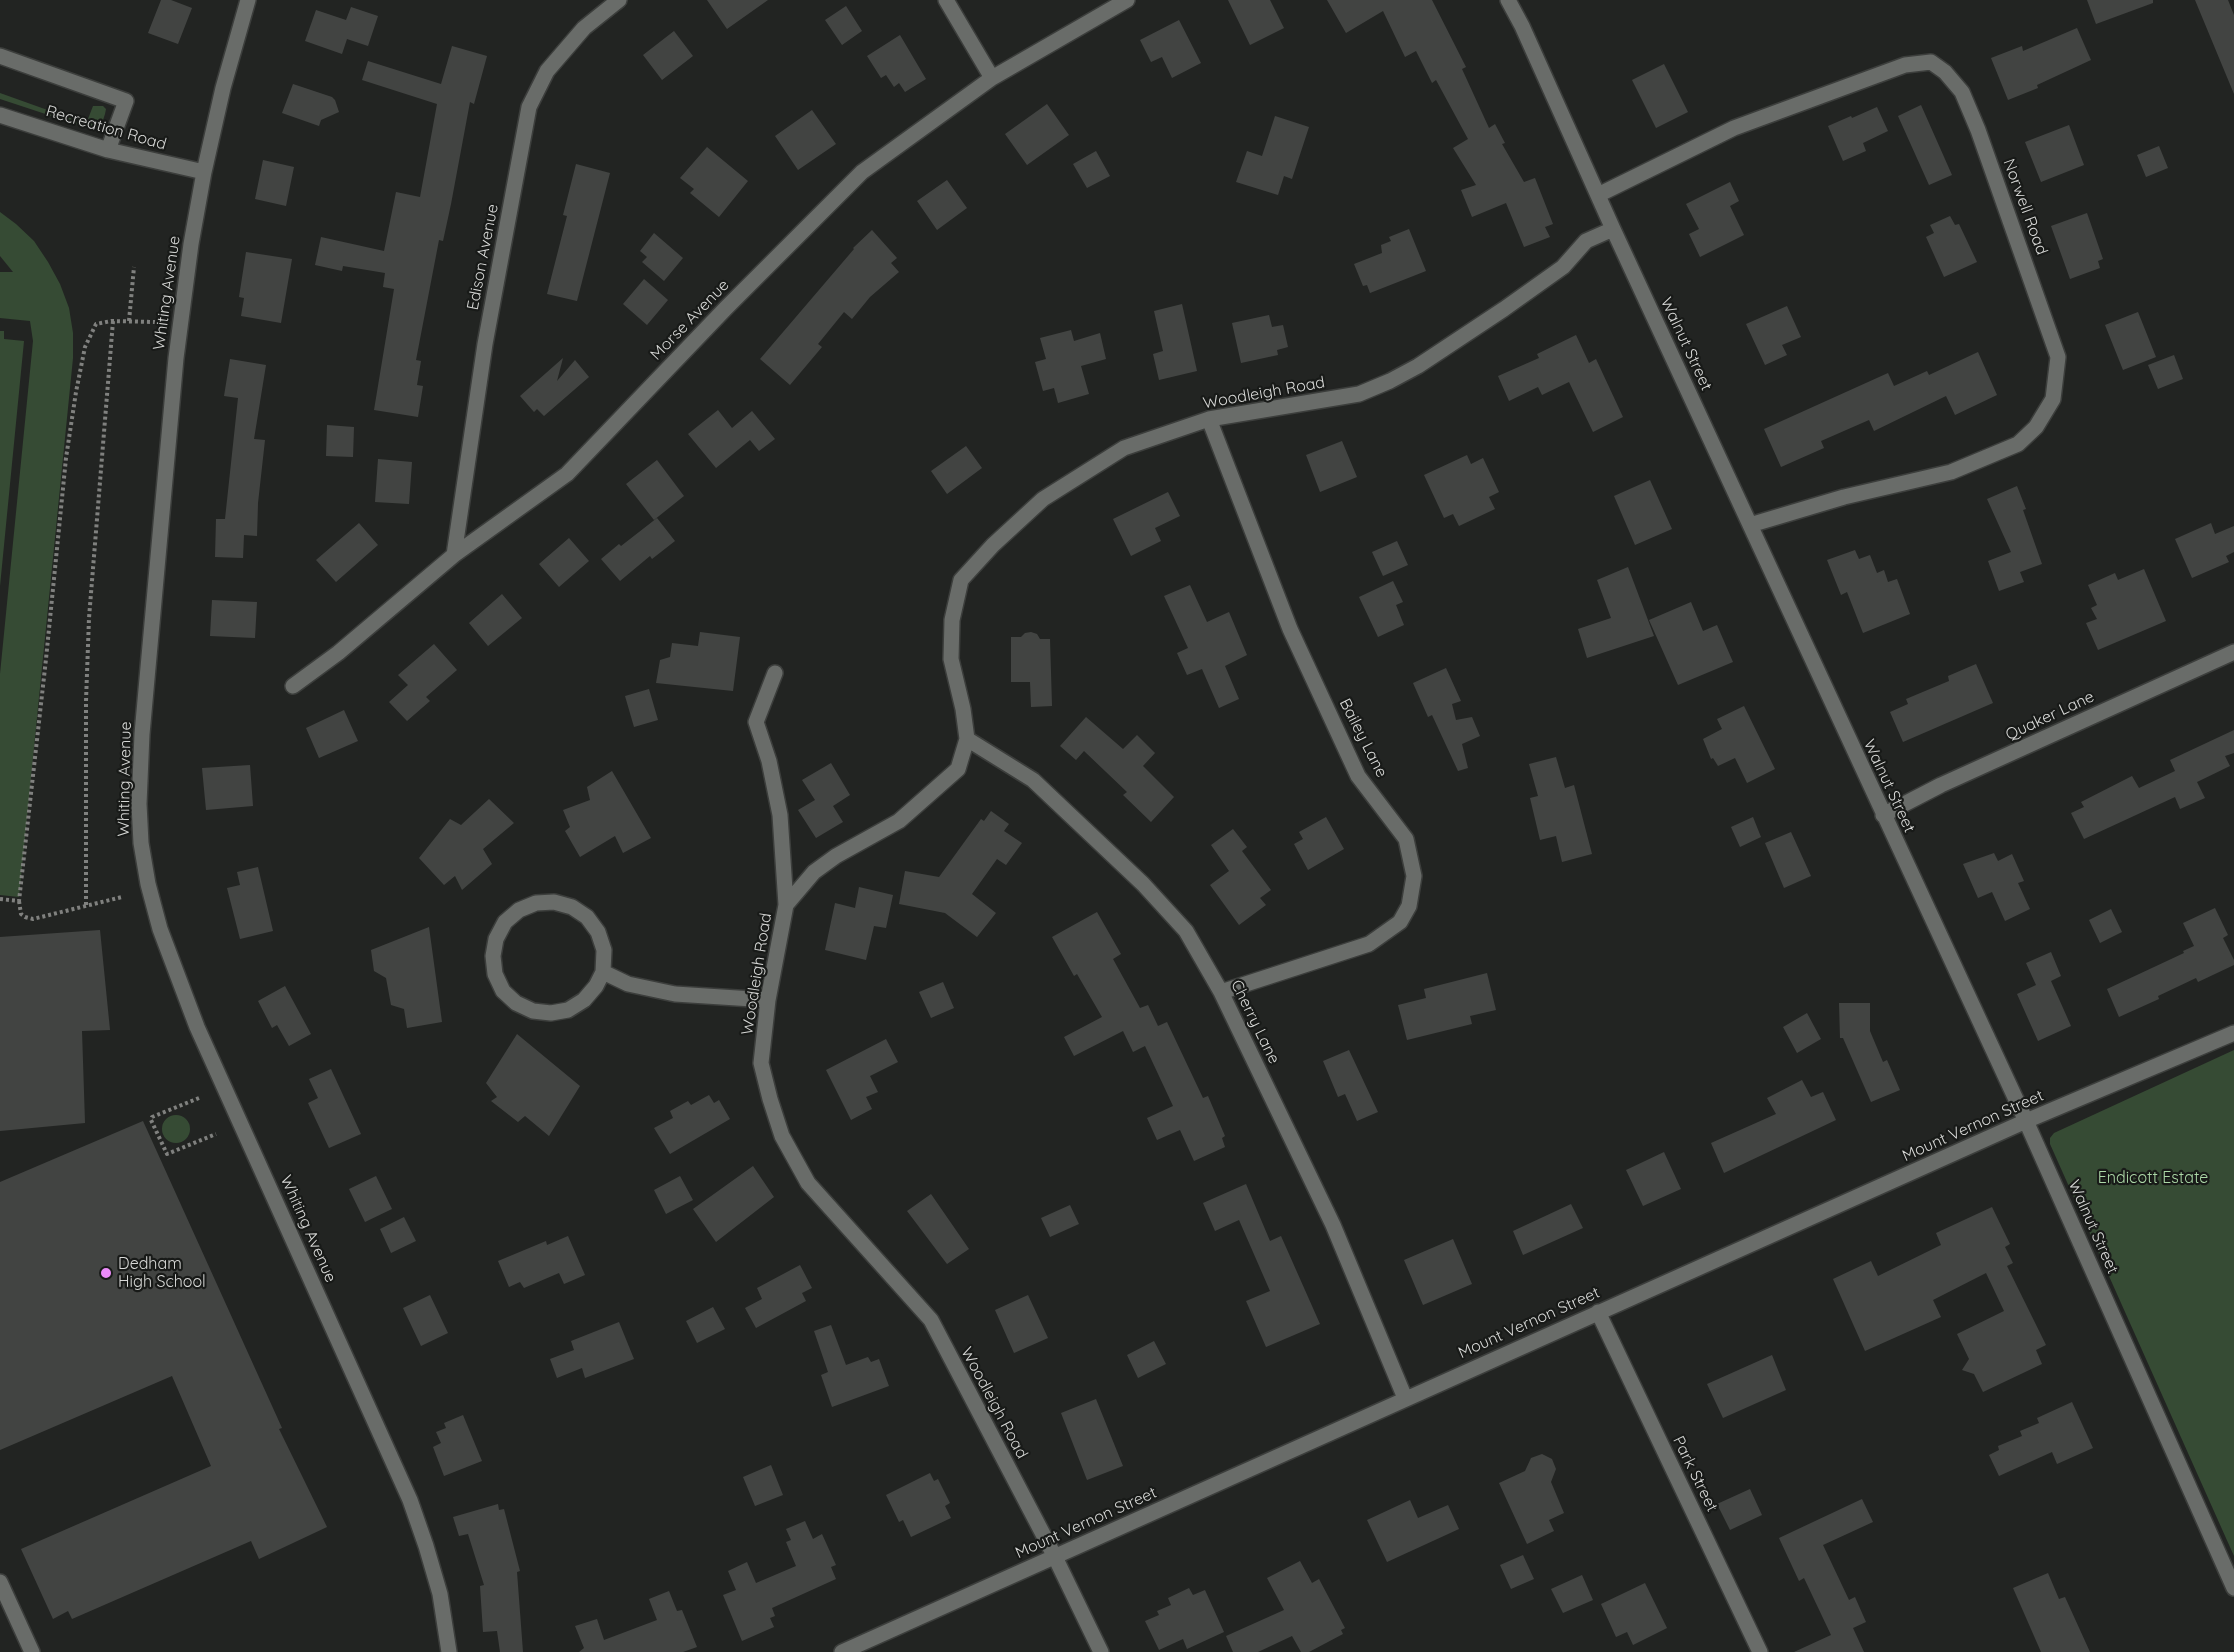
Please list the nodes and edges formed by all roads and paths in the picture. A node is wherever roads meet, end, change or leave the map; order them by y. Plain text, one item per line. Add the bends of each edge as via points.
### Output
1 (248, 0) edge
2 (619, 0) edge
3 (946, 0) edge
4 (1127, 0) edge
5 (1508, 0) edge
6 (0, 56) edge
7 (992, 78) junction
8 (0, 115) edge
9 (108, 150) junction
10 (204, 172) junction
11 (1598, 195) junction
12 (1612, 229) junction
13 (134, 267) dead end
14 (113, 321) junction
15 (129, 321) junction
16 (155, 322) dead end
17 (1209, 419) junction
18 (1750, 525) junction
19 (454, 555) junction
20 (2234, 652) edge
21 (774, 673) dead end
22 (293, 686) dead end
23 (967, 739) junction
24 (1883, 815) junction
25 (122, 897) dead end
26 (0, 899) edge
27 (19, 901) junction
28 (86, 905) junction
29 (786, 905) junction
30 (603, 972) junction
31 (1221, 992) junction
32 (768, 1000) junction
33 (2234, 1033) edge
34 (199, 1098) dead end
35 (2026, 1121) junction
36 (216, 1134) dead end
37 (1598, 1312) junction
38 (1405, 1398) junction
39 (1055, 1557) junction
40 (0, 1582) edge
41 (2234, 1588) edge
42 (32, 1652) edge
43 (449, 1652) edge
44 (842, 1652) edge
45 (1101, 1652) edge
46 (1760, 1652) edge

1 - 10 street, Whiting Avenue
2 - 19 street, Edison Avenue via 584,28 547,70 529,107 485,344
3 - 7 street
4 - 7 street, Morse Avenue
5 - 11 street, Walnut Street
6 - 9 street via 126,101
7 - 19 street, Morse Avenue via 862,172 567,474
8 - 9 street, Recreation Road
9 - 10 street, Recreation Road
10 - 43 street, Whiting Avenue via 174,369 142,734 141,843 163,938 197,1027 410,1500 440,1594
11 - 12 street, Walnut Street
11 - 18 street, Norwell Road via 1734,128 1905,64 1931,62 1962,92 2058,357 2053,399 2036,426 2018,444 1960,468 1844,496
12 - 17 street, Woodleigh Road via 1586,241 1563,267 1504,309 1390,381 1359,394
12 - 18 street, Walnut Street
13 - 15 path
14 - 15 path
14 - 27 path via 92,328 75,392
14 - 28 path via 89,618
15 - 16 path
17 - 23 street, Woodleigh Road via 1124,448 1043,499 993,544 961,580 952,620 951,660
17 - 31 street, Bailey Lane via 1290,629 1358,776 1406,839 1414,876 1409,906 1400,922 1369,945
18 - 24 street, Walnut Street
19 - 22 street, Morse Avenue
20 - 24 street, Quaker Lane
21 - 29 street via 756,722 780,815
23 - 29 street, Woodleigh Road via 958,769 899,821 814,872
23 - 31 street, Cherry Lane via 1033,780 1143,884 1186,931
24 - 35 street, Walnut Street
25 - 28 path
26 - 27 path
27 - 28 path via 21,914 33,919
29 - 32 street, Woodleigh Road
30 - 30 street via 584,1000 568,1010 533,1011 503,991 495,974 496,939 504,922 519,910 536,903 572,907 587,917 598,932 604,950
30 - 32 street via 628,984 675,994
31 - 38 street, Cherry Lane via 1333,1225
32 - 39 street, Woodleigh Road via 762,1063 782,1136 808,1183 930,1320
33 - 35 street, Mount Vernon Street
34 - 36 path via 152,1117 163,1146 170,1155
35 - 37 street, Mount Vernon Street
35 - 41 street, Walnut Street
37 - 38 street, Mount Vernon Street
37 - 46 street, Park Street
38 - 39 street, Mount Vernon Street
39 - 44 street, Mount Vernon Street
39 - 45 street, Woodleigh Road
40 - 42 street

